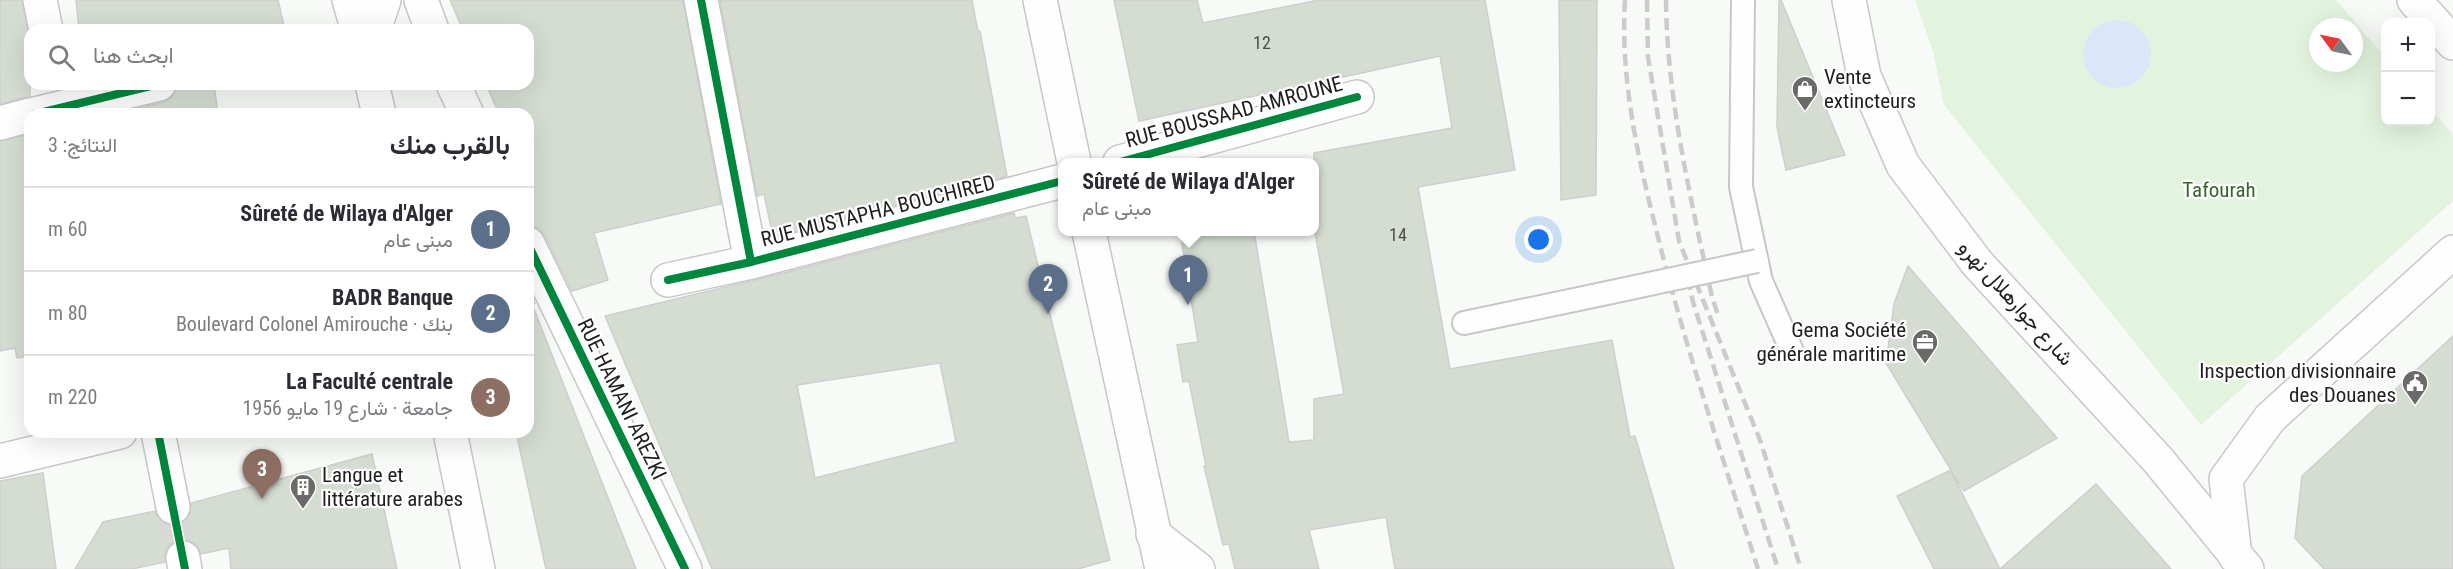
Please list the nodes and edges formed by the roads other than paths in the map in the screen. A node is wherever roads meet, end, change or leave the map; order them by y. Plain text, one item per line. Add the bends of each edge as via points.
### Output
1 (40, 0) edge
2 (349, 0) edge
3 (384, 0) edge
4 (421, 0) edge
5 (701, 0) edge
6 (1040, 0) edge
7 (1743, 0) edge
8 (1849, 0) edge
9 (2414, 0) edge
10 (45, 24) edge
11 (356, 24) edge
12 (376, 24) edge
13 (430, 24) edge
14 (2453, 43) edge
15 (126, 90) edge
16 (373, 90) edge
17 (456, 90) edge
18 (1357, 97) dead end
19 (45, 105) edge
20 (378, 108) edge
21 (464, 108) edge
22 (24, 113) edge
23 (0, 123) edge
24 (1073, 158) edge
25 (1135, 158) edge
26 (1058, 182) edge
27 (1090, 236) edge
28 (2453, 252) edge
29 (534, 256) edge
30 (1757, 261) junction
31 (751, 262) junction
32 (668, 280) dead end
33 (1464, 323) dead end
34 (1791, 350) dead end
35 (95, 438) edge
36 (159, 438) edge
37 (451, 438) edge
38 (0, 461) edge
39 (173, 507) tunnel mouth
40 (1153, 534) junction
41 (2241, 562) edge
42 (478, 569) edge
43 (685, 569) edge
44 (1156, 569) edge
45 (1162, 569) edge
46 (1198, 569) edge

1 - 10 main road
2 - 11 main road
3 - 12 main road
4 - 13 main road
5 - 31 main road
6 - 24 main road
7 - 30 lane via 1741,186
8 - 41 main road, شارع جوارهلال نهرو via 1864,76 1904,165 1977,263 2158,460
9 - 14 main road
15 - 19 main road
16 - 20 main road
17 - 21 main road
18 - 25 main road, RUE BOUSSAAD AMROUNE
22 - 23 main road
26 - 31 main road, RUE MUSTAPHA BOUCHIRED
27 - 40 main road
28 - 41 main road via 2270,418 2226,479
29 - 43 main road, RUE HAMANI AREZKI
30 - 33 lane, bridge
30 - 34 lane via 1761,281
31 - 32 main road, RUE MUSTAPHA BOUCHIRED
35 - 38 main road
36 - 39 main road
37 - 42 main road
40 - 44 main road
40 - 45 main road
40 - 46 main road

